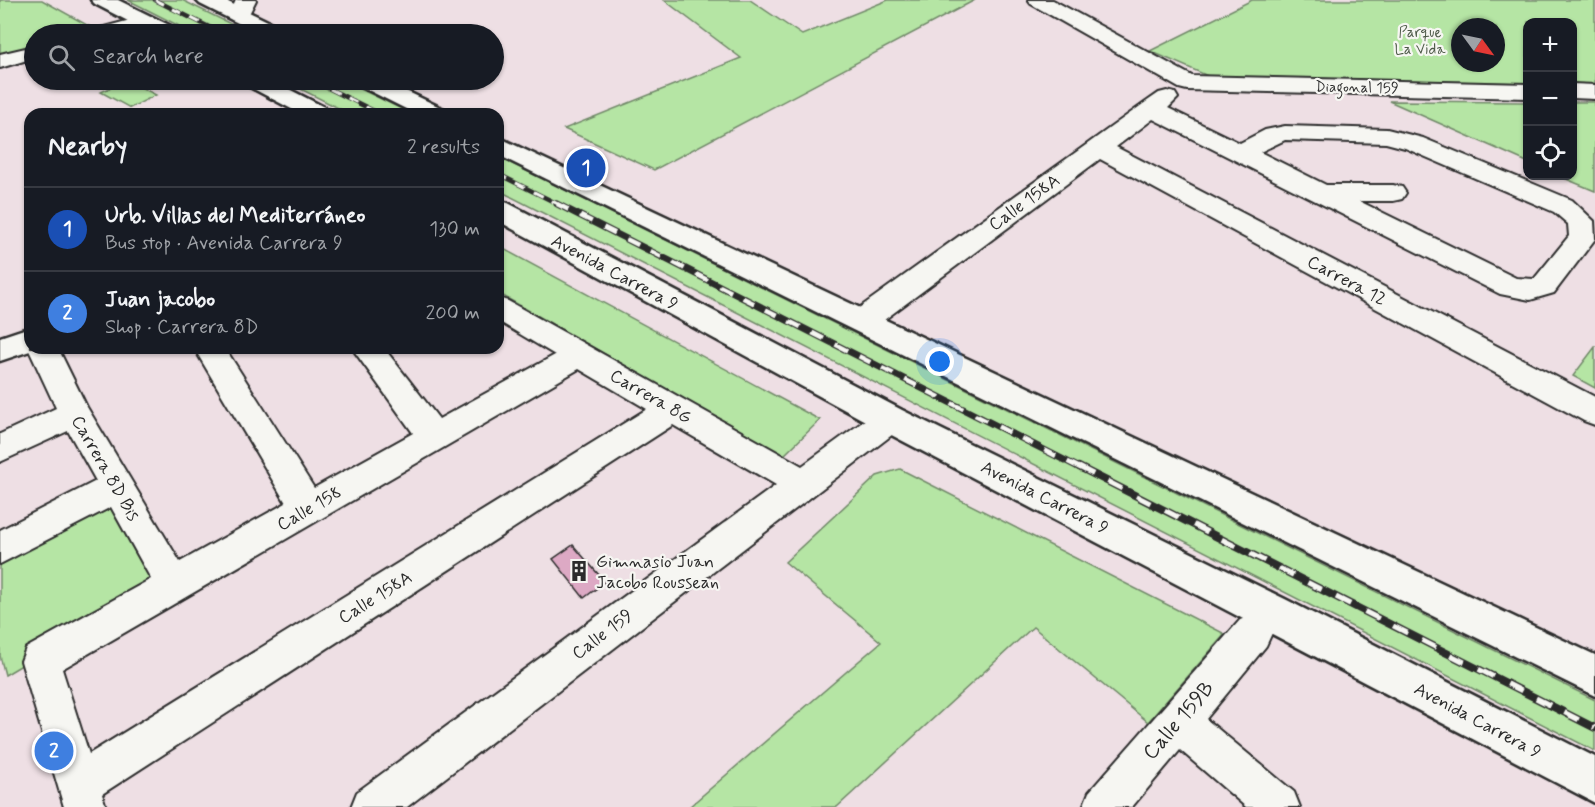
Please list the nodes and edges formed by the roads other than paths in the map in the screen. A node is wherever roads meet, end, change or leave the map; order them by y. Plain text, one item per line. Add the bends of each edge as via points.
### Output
1 (102, 0) edge
2 (207, 0) edge
3 (1038, 0) edge
4 (242, 8) edge
5 (145, 22) junction
6 (138, 24) edge
7 (149, 24) edge
8 (263, 24) edge
9 (24, 55) edge
10 (0, 61) edge
11 (1187, 83) junction
12 (273, 90) edge
13 (386, 90) edge
14 (1523, 90) edge
15 (1577, 92) edge
16 (1595, 92) edge
17 (308, 108) edge
18 (423, 108) edge
19 (1151, 110) junction
20 (1099, 148) junction
21 (504, 149) edge
22 (1240, 153) junction
23 (1319, 192) junction
24 (1393, 193) dead end
25 (504, 212) edge
26 (504, 311) edge
27 (862, 321) junction
28 (24, 341) edge
29 (0, 349) edge
30 (47, 354) edge
31 (213, 354) edge
32 (372, 354) edge
33 (579, 355) junction
34 (673, 409) junction
35 (1595, 412) edge
36 (74, 414) junction
37 (890, 418) junction
38 (434, 437) junction
39 (0, 449) edge
40 (803, 484) junction
41 (117, 487) junction
42 (308, 509) junction
43 (0, 548) edge
44 (174, 585) junction
45 (1253, 633) dead end
46 (1595, 676) edge
47 (1177, 721) junction
48 (1595, 781) edge
49 (81, 796) edge
50 (394, 800) edge
51 (1104, 807) edge
52 (1279, 807) edge

1 - 5 main road
2 - 4 main road
3 - 11 street via 1113,50
4 - 8 main road
5 - 6 street
5 - 7 main road
9 - 10 street
11 - 14 street, Diagonal 159
11 - 19 street, Calle 158A
12 - 17 main road
13 - 18 main road
15 - 16 street
19 - 20 street, Calle 158A
19 - 22 street
20 - 27 street, Calle 158A
20 - 35 street, Carrera 12
21 - 27 main road
22 - 23 street
22 - 23 street via 1273,135 1285,133 1387,136 1414,143 1563,206 1581,221 1583,237 1544,286 1530,290 1510,286
23 - 24 street
25 - 37 main road, Avenida Carrera 9
26 - 33 street, Carrera 8G
27 - 46 main road
28 - 29 main road
30 - 36 street, Carrera 8D Bis
31 - 42 street
32 - 38 street
33 - 34 street, Carrera 8G
33 - 38 street, Calle 158
34 - 40 street, Carrera 8G
34 - 49 street, Calle 158A
36 - 39 street
36 - 41 street, Carrera 8D Bis
37 - 40 street, Calle 159
37 - 48 main road, Avenida Carrera 9
38 - 42 street, Calle 158
40 - 50 street, Calle 159
41 - 43 street
41 - 44 street, Carrera 8D Bis
42 - 44 street, Calle 158
44 - 49 street, Calle 158 via 40,661
45 - 47 street, Calle 159B
47 - 51 street, Calle 159B
47 - 52 street

